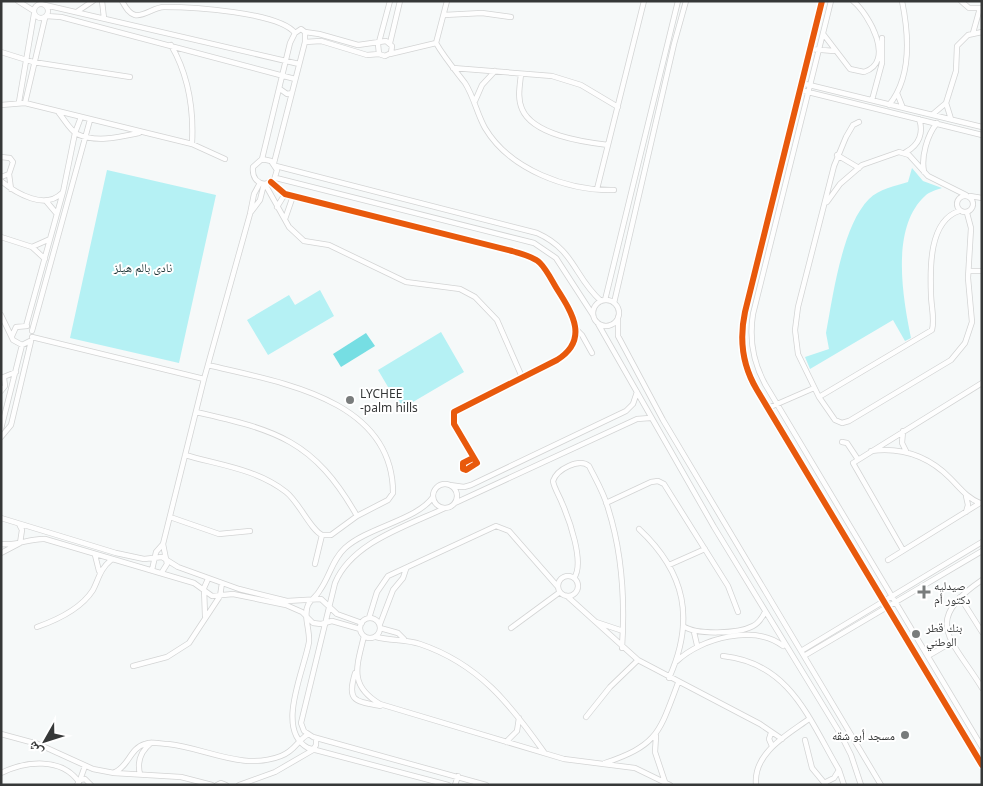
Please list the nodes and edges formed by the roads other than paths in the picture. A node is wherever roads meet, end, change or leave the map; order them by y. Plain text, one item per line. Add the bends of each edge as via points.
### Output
1 (18, 1) edge
2 (34, 1) edge
3 (93, 1) edge
4 (102, 1) edge
5 (122, 1) edge
6 (390, 1) edge
7 (400, 1) edge
8 (447, 1) edge
9 (644, 1) edge
10 (678, 1) edge
11 (686, 1) edge
12 (822, 1) edge
13 (832, 1) edge
14 (852, 1) edge
15 (902, 1) edge
16 (961, 1) edge
17 (42, 5) junction
18 (981, 8) edge
19 (78, 12) junction
20 (34, 13) junction
21 (444, 15) junction
22 (45, 17) junction
23 (510, 17) dead end
24 (104, 18) junction
25 (295, 32) junction
26 (305, 32) junction
27 (982, 32) edge
28 (974, 33) junction
29 (824, 35) junction
30 (882, 38) dead end
31 (305, 42) junction
32 (379, 43) junction
33 (390, 43) junction
34 (436, 43) junction
35 (667, 43) junction
36 (170, 44) junction
37 (674, 44) junction
38 (810, 49) junction
39 (820, 50) junction
40 (834, 51) junction
41 (1, 52) edge
42 (379, 54) junction
43 (390, 54) junction
44 (25, 59) junction
45 (286, 60) junction
46 (34, 62) junction
47 (299, 64) junction
48 (454, 68) junction
49 (495, 71) junction
50 (521, 74) junction
51 (283, 75) junction
52 (130, 77) dead end
53 (295, 79) junction
54 (802, 83) junction
55 (811, 85) junction
56 (280, 89) junction
57 (800, 90) junction
58 (810, 91) junction
59 (292, 93) junction
60 (897, 93) junction
61 (872, 100) junction
62 (474, 101) junction
63 (19, 102) junction
64 (946, 102) junction
65 (25, 104) junction
66 (276, 104) junction
67 (889, 104) junction
68 (1, 105) edge
69 (618, 107) junction
70 (288, 108) junction
71 (903, 108) junction
72 (887, 111) junction
73 (59, 113) junction
74 (933, 114) junction
75 (81, 118) junction
76 (919, 119) junction
77 (951, 119) junction
78 (90, 120) junction
79 (859, 122) dead end
80 (937, 123) junction
81 (981, 125) edge
82 (921, 131) junction
83 (75, 133) junction
84 (141, 133) junction
85 (930, 134) junction
86 (982, 135) edge
87 (85, 136) junction
88 (919, 140) junction
89 (927, 143) junction
90 (192, 144) junction
91 (608, 145) junction
92 (906, 152) junction
93 (837, 155) junction
94 (1, 157) edge
95 (226, 159) dead end
96 (262, 159) junction
97 (275, 165) junction
98 (859, 168) junction
99 (924, 173) junction
100 (9, 174) junction
101 (276, 178) junction
102 (1, 179) edge
103 (265, 183) junction
104 (11, 189) junction
105 (597, 189) junction
106 (614, 190) dead end
107 (64, 192) junction
108 (285, 194) junction
109 (293, 196) junction
110 (968, 196) junction
111 (982, 198) edge
112 (46, 201) junction
113 (278, 207) junction
114 (824, 207) junction
115 (959, 211) junction
116 (967, 213) junction
117 (58, 214) junction
118 (285, 219) junction
119 (523, 228) junction
120 (1, 237) edge
121 (50, 239) junction
122 (520, 239) junction
123 (32, 247) junction
124 (45, 259) junction
125 (969, 271) junction
126 (982, 271) edge
127 (603, 300) junction
128 (614, 303) junction
129 (1, 314) edge
130 (593, 315) junction
131 (618, 317) junction
132 (5, 321) junction
133 (597, 322) junction
134 (19, 326) junction
135 (26, 326) junction
136 (576, 329) junction
137 (32, 331) junction
138 (12, 336) junction
139 (32, 339) junction
140 (22, 345) junction
141 (592, 353) dead end
142 (208, 365) junction
143 (16, 372) junction
144 (522, 377) junction
145 (2, 378) edge
146 (204, 378) junction
147 (982, 383) edge
148 (814, 388) junction
149 (637, 392) junction
150 (1, 393) edge
151 (819, 398) junction
152 (10, 401) junction
153 (776, 403) junction
154 (768, 408) junction
155 (626, 411) junction
156 (196, 412) junction
157 (650, 418) junction
158 (631, 421) junction
159 (1, 429) edge
160 (903, 430) junction
161 (1, 437) edge
162 (842, 442) dead end
163 (547, 449) junction
164 (906, 451) junction
165 (867, 452) junction
166 (185, 454) junction
167 (473, 458) dead end
168 (857, 458) junction
169 (552, 459) junction
170 (450, 485) junction
171 (966, 495) junction
172 (433, 497) junction
173 (455, 503) junction
174 (606, 503) junction
175 (981, 503) edge
176 (445, 508) junction
177 (966, 512) junction
178 (357, 516) junction
179 (170, 517) junction
180 (1, 518) edge
181 (19, 524) junction
182 (639, 529) dead end
183 (250, 531) dead end
184 (322, 536) junction
185 (982, 542) edge
186 (20, 543) junction
187 (1, 544) edge
188 (163, 544) junction
189 (705, 548) junction
190 (902, 550) junction
191 (982, 551) edge
192 (1, 553) edge
193 (94, 554) junction
194 (154, 557) junction
195 (111, 560) junction
196 (888, 560) dead end
197 (167, 561) junction
198 (315, 564) dead end
199 (669, 565) junction
200 (406, 569) junction
201 (152, 570) junction
202 (99, 572) junction
203 (162, 572) junction
204 (574, 578) junction
205 (208, 579) junction
206 (982, 580) edge
207 (222, 583) junction
208 (761, 584) junction
209 (559, 589) junction
210 (751, 589) junction
211 (204, 592) junction
212 (893, 595) junction
213 (220, 596) junction
214 (567, 596) junction
215 (960, 597) junction
216 (311, 600) junction
217 (896, 601) junction
218 (886, 604) junction
219 (329, 607) junction
220 (738, 612) dead end
221 (765, 612) junction
222 (205, 616) junction
223 (307, 618) junction
224 (368, 618) junction
225 (350, 619) junction
226 (593, 621) junction
227 (325, 623) junction
228 (362, 623) junction
229 (756, 625) junction
230 (348, 626) junction
231 (380, 626) junction
232 (683, 626) junction
233 (37, 627) dead end
234 (511, 628) dead end
235 (360, 629) junction
236 (744, 629) junction
237 (736, 630) junction
238 (623, 631) junction
239 (694, 632) junction
240 (982, 632) edge
241 (364, 636) junction
242 (376, 636) junction
243 (744, 636) junction
244 (757, 636) junction
245 (736, 637) junction
246 (404, 640) junction
247 (952, 642) junction
248 (696, 646) junction
249 (622, 648) junction
250 (787, 648) junction
251 (803, 654) junction
252 (723, 656) dead end
253 (928, 656) junction
254 (638, 660) junction
255 (676, 662) junction
256 (133, 666) dead end
257 (356, 672) junction
258 (669, 678) junction
259 (678, 683) junction
260 (981, 686) edge
261 (956, 704) junction
262 (386, 707) junction
263 (949, 709) junction
264 (519, 717) junction
265 (586, 717) dead end
266 (809, 719) junction
267 (771, 733) junction
268 (1, 734) edge
269 (307, 734) junction
270 (656, 736) junction
271 (316, 738) junction
272 (782, 739) junction
273 (805, 740) dead end
274 (506, 742) junction
275 (151, 743) junction
276 (300, 743) junction
277 (772, 746) junction
278 (982, 747) edge
279 (312, 750) junction
280 (544, 752) junction
281 (601, 764) junction
282 (982, 765) edge
283 (85, 766) junction
284 (93, 769) junction
285 (839, 770) junction
286 (1, 773) edge
287 (114, 773) junction
288 (140, 774) junction
289 (458, 776) junction
290 (79, 782) edge
291 (429, 782) edge
292 (90, 783) edge
293 (668, 784) edge
294 (825, 784) edge
295 (212, 785) edge
296 (217, 785) edge
297 (226, 785) edge
298 (239, 785) edge
299 (448, 785) edge
300 (455, 785) edge
301 (484, 785) edge
302 (756, 785) edge
303 (844, 785) edge
304 (861, 785) edge
305 (881, 785) edge

1 - 20 street
2 - 17 street
3 - 19 street
4 - 24 street
5 - 25 street via 136,16 162,7 236,12 287,25
6 - 32 street
7 - 33 street
8 - 21 street
9 - 69 street
10 - 35 street
11 - 37 street
12 - 38 street
13 - 29 street
14 - 40 street via 876,35 878,58 872,69 859,72 846,66
15 - 60 street via 907,60
16 - 18 street via 970,8
17 - 19 street
17 - 20 street
17 - 22 street via 48,10
18 - 28 street
19 - 24 street
20 - 22 street via 39,18
20 - 44 street
21 - 23 street via 482,13
21 - 34 street
22 - 36 street via 61,17
22 - 46 street
24 - 45 street
25 - 26 street via 301,29
25 - 45 street
26 - 31 street
26 - 32 street via 358,45
27 - 28 street
28 - 64 street via 957,46 956,70
29 - 39 street
29 - 40 street
30 - 61 street via 882,63
31 - 42 street via 321,41 367,55
31 - 47 street
32 - 33 street
32 - 42 street
33 - 43 street
34 - 43 street
34 - 48 street
35 - 37 street
35 - 127 street
36 - 51 street
36 - 90 street via 187,81 193,123
37 - 128 street
38 - 39 street
38 - 54 street
39 - 40 street
39 - 55 street
41 - 44 street
42 - 43 street
44 - 46 street
44 - 63 street
45 - 47 street
45 - 51 street
46 - 52 street
46 - 65 street
47 - 53 street
48 - 49 street
48 - 62 street
49 - 50 street
49 - 62 street via 482,85
50 - 69 street via 537,73 567,80
50 - 91 street via 521,108 533,123 566,137
51 - 53 street
51 - 56 street
53 - 59 street
54 - 55 street
54 - 57 street
55 - 58 street
55 - 61 street
56 - 59 street via 287,94
56 - 66 street
57 - 58 street
57 - 154 street via 742,328 746,365
58 - 72 street
58 - 153 street via 752,322 755,361
59 - 70 street
60 - 67 street
60 - 71 street
61 - 67 street
62 - 105 street via 493,139 515,161 550,177
63 - 65 street
63 - 68 street via 12,106
64 - 74 street
64 - 77 street
65 - 73 street
66 - 70 street
66 - 96 street
67 - 71 street
67 - 72 street
69 - 91 street
70 - 97 street
71 - 74 street
72 - 76 street
73 - 75 street
73 - 83 street
74 - 77 street
75 - 78 street
75 - 83 street
76 - 80 street
76 - 82 street
77 - 81 street
78 - 84 street
78 - 87 street
79 - 93 street via 852,127
80 - 85 street
80 - 86 street
82 - 85 street
82 - 88 street
83 - 87 street
83 - 107 street
84 - 87 street via 100,139
84 - 90 street
85 - 89 street
87 - 137 street
88 - 89 street
88 - 92 street
89 - 99 street
90 - 95 street
91 - 105 street
92 - 98 street via 878,158
92 - 99 street
93 - 98 street
93 - 114 street
94 - 100 street via 10,158 13,162
96 - 97 street
96 - 103 street via 252,172 255,179
97 - 101 street
97 - 119 street
98 - 114 street via 840,184
99 - 110 street
100 - 102 street
100 - 104 street
101 - 103 street
101 - 122 street
102 - 104 street
103 - 108 street
103 - 113 street
103 - 142 street via 252,200
104 - 112 street
105 - 106 street
107 - 112 street
107 - 117 street
108 - 109 street
108 - 113 street
109 - 118 street
109 - 136 street via 532,257 545,270 570,311
110 - 111 street
110 - 115 street via 959,201
110 - 116 street via 972,205
112 - 117 street
113 - 118 street
114 - 148 street via 796,322 798,354
115 - 116 street
115 - 151 street via 944,220 936,236 931,280 932,330
116 - 125 street via 971,228
117 - 121 street
118 - 144 street via 293,233 304,241 329,246 406,282 460,289 484,303 497,320
119 - 122 street
119 - 127 street via 561,247 590,289
120 - 123 street
121 - 123 street
121 - 124 street
122 - 130 street via 556,258
123 - 124 street
124 - 135 street
125 - 126 street
125 - 151 street via 971,327 965,343 951,360 846,422 835,420
127 - 128 street
127 - 130 street via 596,305
128 - 131 street
129 - 132 street
130 - 133 street
131 - 133 street via 607,326
131 - 208 street via 618,336 663,420
132 - 134 street
132 - 138 street
133 - 149 street
134 - 135 street
134 - 138 street
135 - 137 street
136 - 141 street
136 - 144 street via 567,352
137 - 139 street
138 - 140 street
139 - 140 street
139 - 146 street
139 - 161 street via 10,425
140 - 143 street
142 - 146 street
142 - 178 street via 309,391 357,418 379,444 393,490 388,500
143 - 145 street
143 - 152 street
144 - 167 street via 454,412 454,424
145 - 150 street via 5,386
146 - 156 street
147 - 160 street
148 - 151 street
148 - 153 street
149 - 155 street via 633,404
149 - 157 street
150 - 152 street
152 - 159 street
153 - 154 street
153 - 212 street
154 - 218 street
155 - 158 street
155 - 163 street
156 - 166 street
156 - 178 street via 267,430 296,444 326,470
157 - 158 street
157 - 210 street
158 - 169 street
160 - 164 street via 902,443
160 - 165 street
162 - 168 street via 847,443
163 - 169 street
163 - 170 street via 471,485
164 - 165 street
164 - 171 street via 938,468
165 - 168 street
166 - 179 street
166 - 184 street via 248,472 273,483 291,496
168 - 190 street via 852,465
169 - 173 street
170 - 172 street via 437,488
170 - 173 street via 456,493
171 - 175 street
171 - 177 street
172 - 176 street via 439,506
172 - 216 street via 422,508 349,545 336,558 320,590
173 - 176 street
174 - 189 street via 652,482 661,482
174 - 204 street via 586,464 575,464 554,477 553,485 570,523 578,560 579,570
174 - 238 street via 620,565
175 - 177 street
176 - 219 street via 352,556 339,573
177 - 190 street
178 - 184 street via 331,535
179 - 183 street via 220,534
179 - 188 street
180 - 181 street
181 - 186 street via 23,537
181 - 194 street via 116,553 144,559
182 - 199 street
184 - 198 street
185 - 212 street
186 - 187 street
186 - 192 street
186 - 193 street via 45,539
188 - 194 street
188 - 197 street
189 - 199 street
189 - 220 street via 728,586
190 - 196 street
191 - 217 street
193 - 195 street
193 - 202 street
194 - 197 street
194 - 201 street
195 - 201 street
195 - 202 street
197 - 203 street
197 - 205 street
199 - 232 street via 680,588
200 - 209 street via 491,527 501,526
200 - 224 street via 397,571 381,584
200 - 231 street via 393,590
201 - 203 street
202 - 233 street via 96,584 85,600 62,616
203 - 211 street via 194,583
204 - 209 street via 562,578
204 - 214 street via 577,589
205 - 207 street
205 - 211 street
206 - 215 street
207 - 213 street
207 - 216 street via 287,601
208 - 210 street
208 - 251 street
209 - 214 street
209 - 234 street
210 - 221 street
211 - 213 street
211 - 222 street
212 - 217 street
212 - 218 street
213 - 222 street
213 - 223 street via 233,594 286,605
214 - 226 street
215 - 240 street
215 - 247 street via 952,605 945,621
216 - 219 street via 321,599
216 - 223 street
217 - 218 street
217 - 253 street
218 - 251 street
218 - 263 street
219 - 225 street
219 - 227 street
221 - 229 street
221 - 250 street
222 - 256 street via 196,636 175,654
223 - 227 street via 317,625
223 - 276 street via 308,643 291,724
224 - 228 street
224 - 231 street via 375,619
225 - 228 street
225 - 230 street
226 - 238 street
226 - 249 street
227 - 230 street via 332,621
227 - 269 street via 302,717 302,728
228 - 235 street
229 - 236 street
229 - 244 street
230 - 235 street
231 - 242 street
231 - 246 street via 398,633
232 - 239 street
232 - 255 street
235 - 241 street
236 - 237 street
236 - 243 street
237 - 239 street
237 - 245 street
238 - 249 street
239 - 248 street
241 - 242 street
241 - 257 street
242 - 246 street
243 - 244 street
243 - 245 street
244 - 250 street
245 - 248 street
246 - 264 street via 435,649 463,664 488,683
247 - 253 street
247 - 260 street
248 - 255 street
249 - 254 street
250 - 304 street via 851,754
251 - 305 street
252 - 266 street via 754,663 773,673 795,695
253 - 261 street
254 - 258 street
254 - 265 street
255 - 258 street
257 - 262 street via 370,697
257 - 262 street via 351,689 353,697 360,702
258 - 259 street
259 - 267 street via 760,724
259 - 270 street
261 - 263 street
261 - 278 street
262 - 274 street
263 - 282 street
264 - 274 street via 517,731
264 - 280 street
266 - 272 street
266 - 285 street
267 - 272 street
267 - 277 street
268 - 283 street via 38,744
269 - 271 street
269 - 276 street
270 - 281 street via 636,750
270 - 293 street via 655,752
271 - 279 street
271 - 289 street
272 - 277 street
273 - 294 street via 808,759
274 - 280 street
275 - 276 street via 251,761 281,756
275 - 287 street via 139,746 123,767
275 - 288 street via 140,759
276 - 279 street
277 - 302 street via 757,770
279 - 291 street
279 - 298 street via 275,772
280 - 281 street via 564,759
281 - 293 street via 635,768
283 - 284 street
283 - 290 street
284 - 287 street
284 - 292 street
285 - 294 street
285 - 303 street
286 - 290 street via 54,764 68,770
287 - 288 street
288 - 295 street via 181,777
289 - 300 street
289 - 301 street
290 - 292 street
291 - 299 street
296 - 297 street

